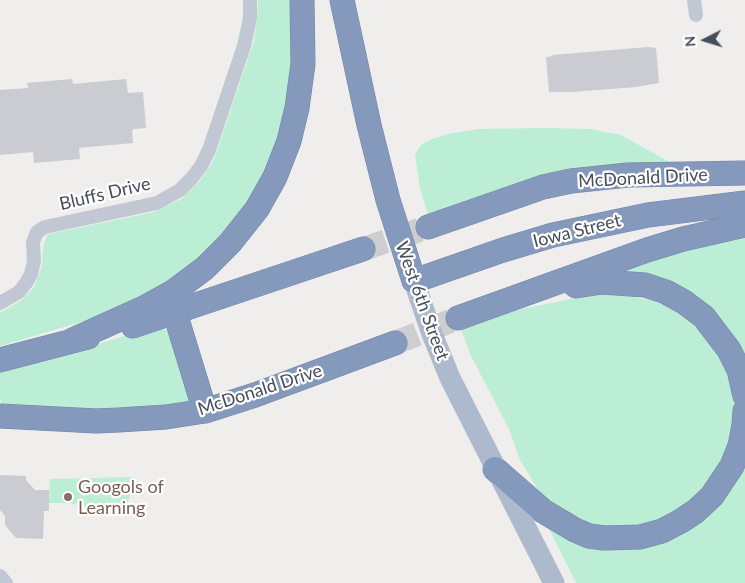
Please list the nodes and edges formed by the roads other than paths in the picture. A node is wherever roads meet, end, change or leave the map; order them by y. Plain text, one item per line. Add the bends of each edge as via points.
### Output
1 (250, 0) edge
2 (302, 0) edge
3 (342, 0) edge
4 (694, 0) edge
5 (696, 15) dead end
6 (745, 173) edge
7 (745, 203) edge
8 (745, 225) edge
9 (428, 227) tunnel mouth
10 (363, 249) tunnel mouth
11 (414, 282) junction
12 (530, 292) junction
13 (0, 303) edge
14 (175, 313) junction
15 (458, 318) tunnel mouth
16 (73, 340) junction
17 (395, 343) tunnel mouth
18 (0, 360) edge
19 (745, 396) edge
20 (205, 411) junction
21 (745, 411) edge
22 (0, 416) edge
23 (495, 469) junction
24 (0, 576) edge
25 (6, 583) edge
26 (554, 583) edge

1 - 13 street, Bluffs Drive via 248,31 235,72 209,150 191,180 157,203 45,227 37,232 31,274 19,292
2 - 16 highway via 303,64 290,141 275,177 256,209 230,243 205,268 173,292
3 - 11 highway, West 6th Street via 369,125
4 - 5 street
6 - 9 highway, McDonald Drive via 628,175 571,181
7 - 11 highway, Iowa Street via 641,216 553,235
8 - 12 highway via 647,250
10 - 14 highway
11 - 23 main road, West 6th Street via 450,378
12 - 15 highway
12 - 19 highway via 602,282 645,285 666,292 704,317 720,337 739,370
14 - 16 highway
14 - 20 highway
16 - 18 highway
17 - 20 highway, McDonald Drive
20 - 22 highway, McDonald Drive via 111,420
21 - 23 highway via 740,446 732,466 712,496 682,521 640,537 604,538 577,531 543,511
23 - 26 main road, West 6th Street
24 - 25 street

